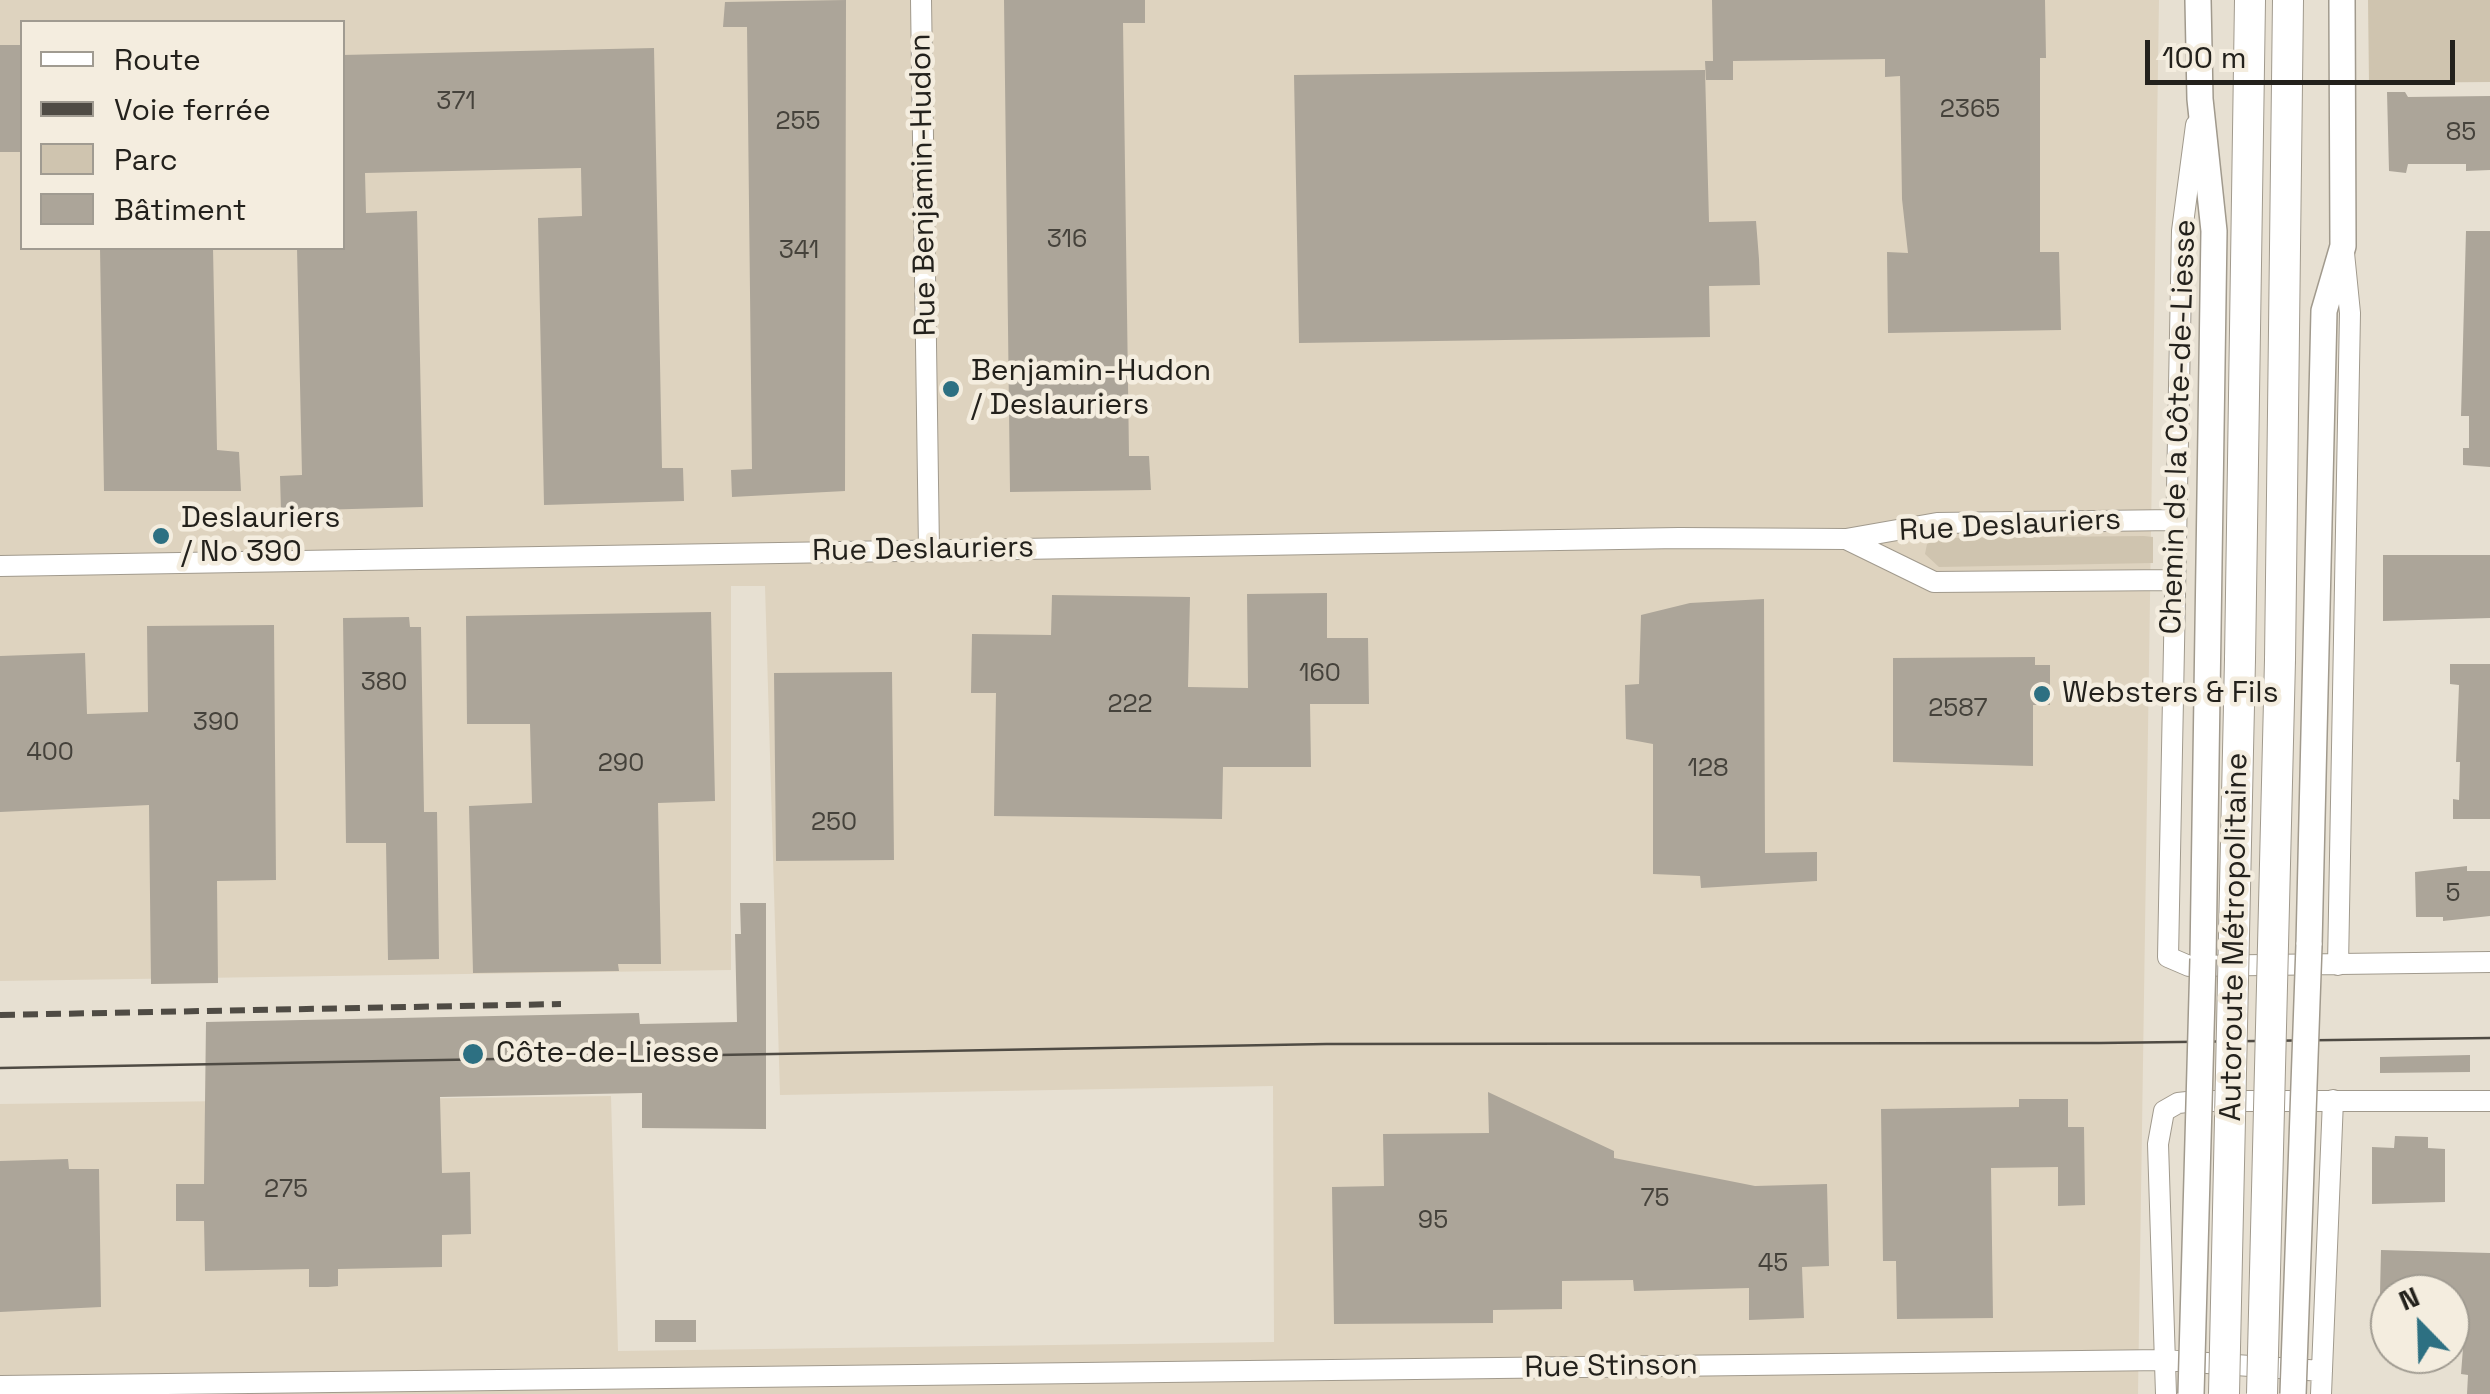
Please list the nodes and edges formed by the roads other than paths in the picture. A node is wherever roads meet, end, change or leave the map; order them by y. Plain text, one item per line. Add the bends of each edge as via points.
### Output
1 (921, 0) edge
2 (2198, 0) edge
3 (2250, 0) edge
4 (2288, 0) edge
5 (2342, 0) edge
6 (2200, 100) junction
7 (2343, 246) junction
8 (2175, 520) junction
9 (1846, 539) junction
10 (929, 550) junction
11 (0, 566) edge
12 (2174, 580) junction
13 (2490, 962) edge
14 (2338, 965) junction
15 (2333, 1100) junction
16 (2490, 1101) edge
17 (2164, 1360) junction
18 (2322, 1371) junction
19 (883, 1385) edge
20 (0, 1386) edge
21 (2166, 1394) edge
22 (2191, 1394) edge
23 (2224, 1394) edge
24 (2262, 1394) edge
25 (2293, 1394) edge
26 (2322, 1394) edge

1 - 10 street, Rue Benjamin-Hudon
2 - 6 main road, Chemin de la Côte-de-Liesse
3 - 23 highway, Autoroute Métropolitaine, bridge
4 - 24 highway, Autoroute Métropolitaine, bridge
5 - 7 main road
6 - 8 street, Chemin de la Côte-de-Liesse via 2182,231
6 - 22 main road, Chemin de la Côte-de-Liesse, bridge via 2214,231
7 - 14 street via 2350,313
7 - 25 main road, bridge via 2324,311
8 - 9 street, Rue Deslauriers via 1936,523
8 - 12 street, Chemin de la Côte-de-Liesse
9 - 10 street, Rue Deslauriers
9 - 12 street, Rue Deslauriers via 1934,582
10 - 11 street, Rue Deslauriers
12 - 14 street, Chemin de la Côte-de-Liesse via 2168,957 2182,966
13 - 14 street
15 - 16 street
15 - 17 street via 2187,1102 2160,1116
15 - 18 street
17 - 18 street, Rue Stinson
17 - 19 street, Rue Stinson
17 - 21 street
18 - 26 street
19 - 20 street, Rue Stinson

